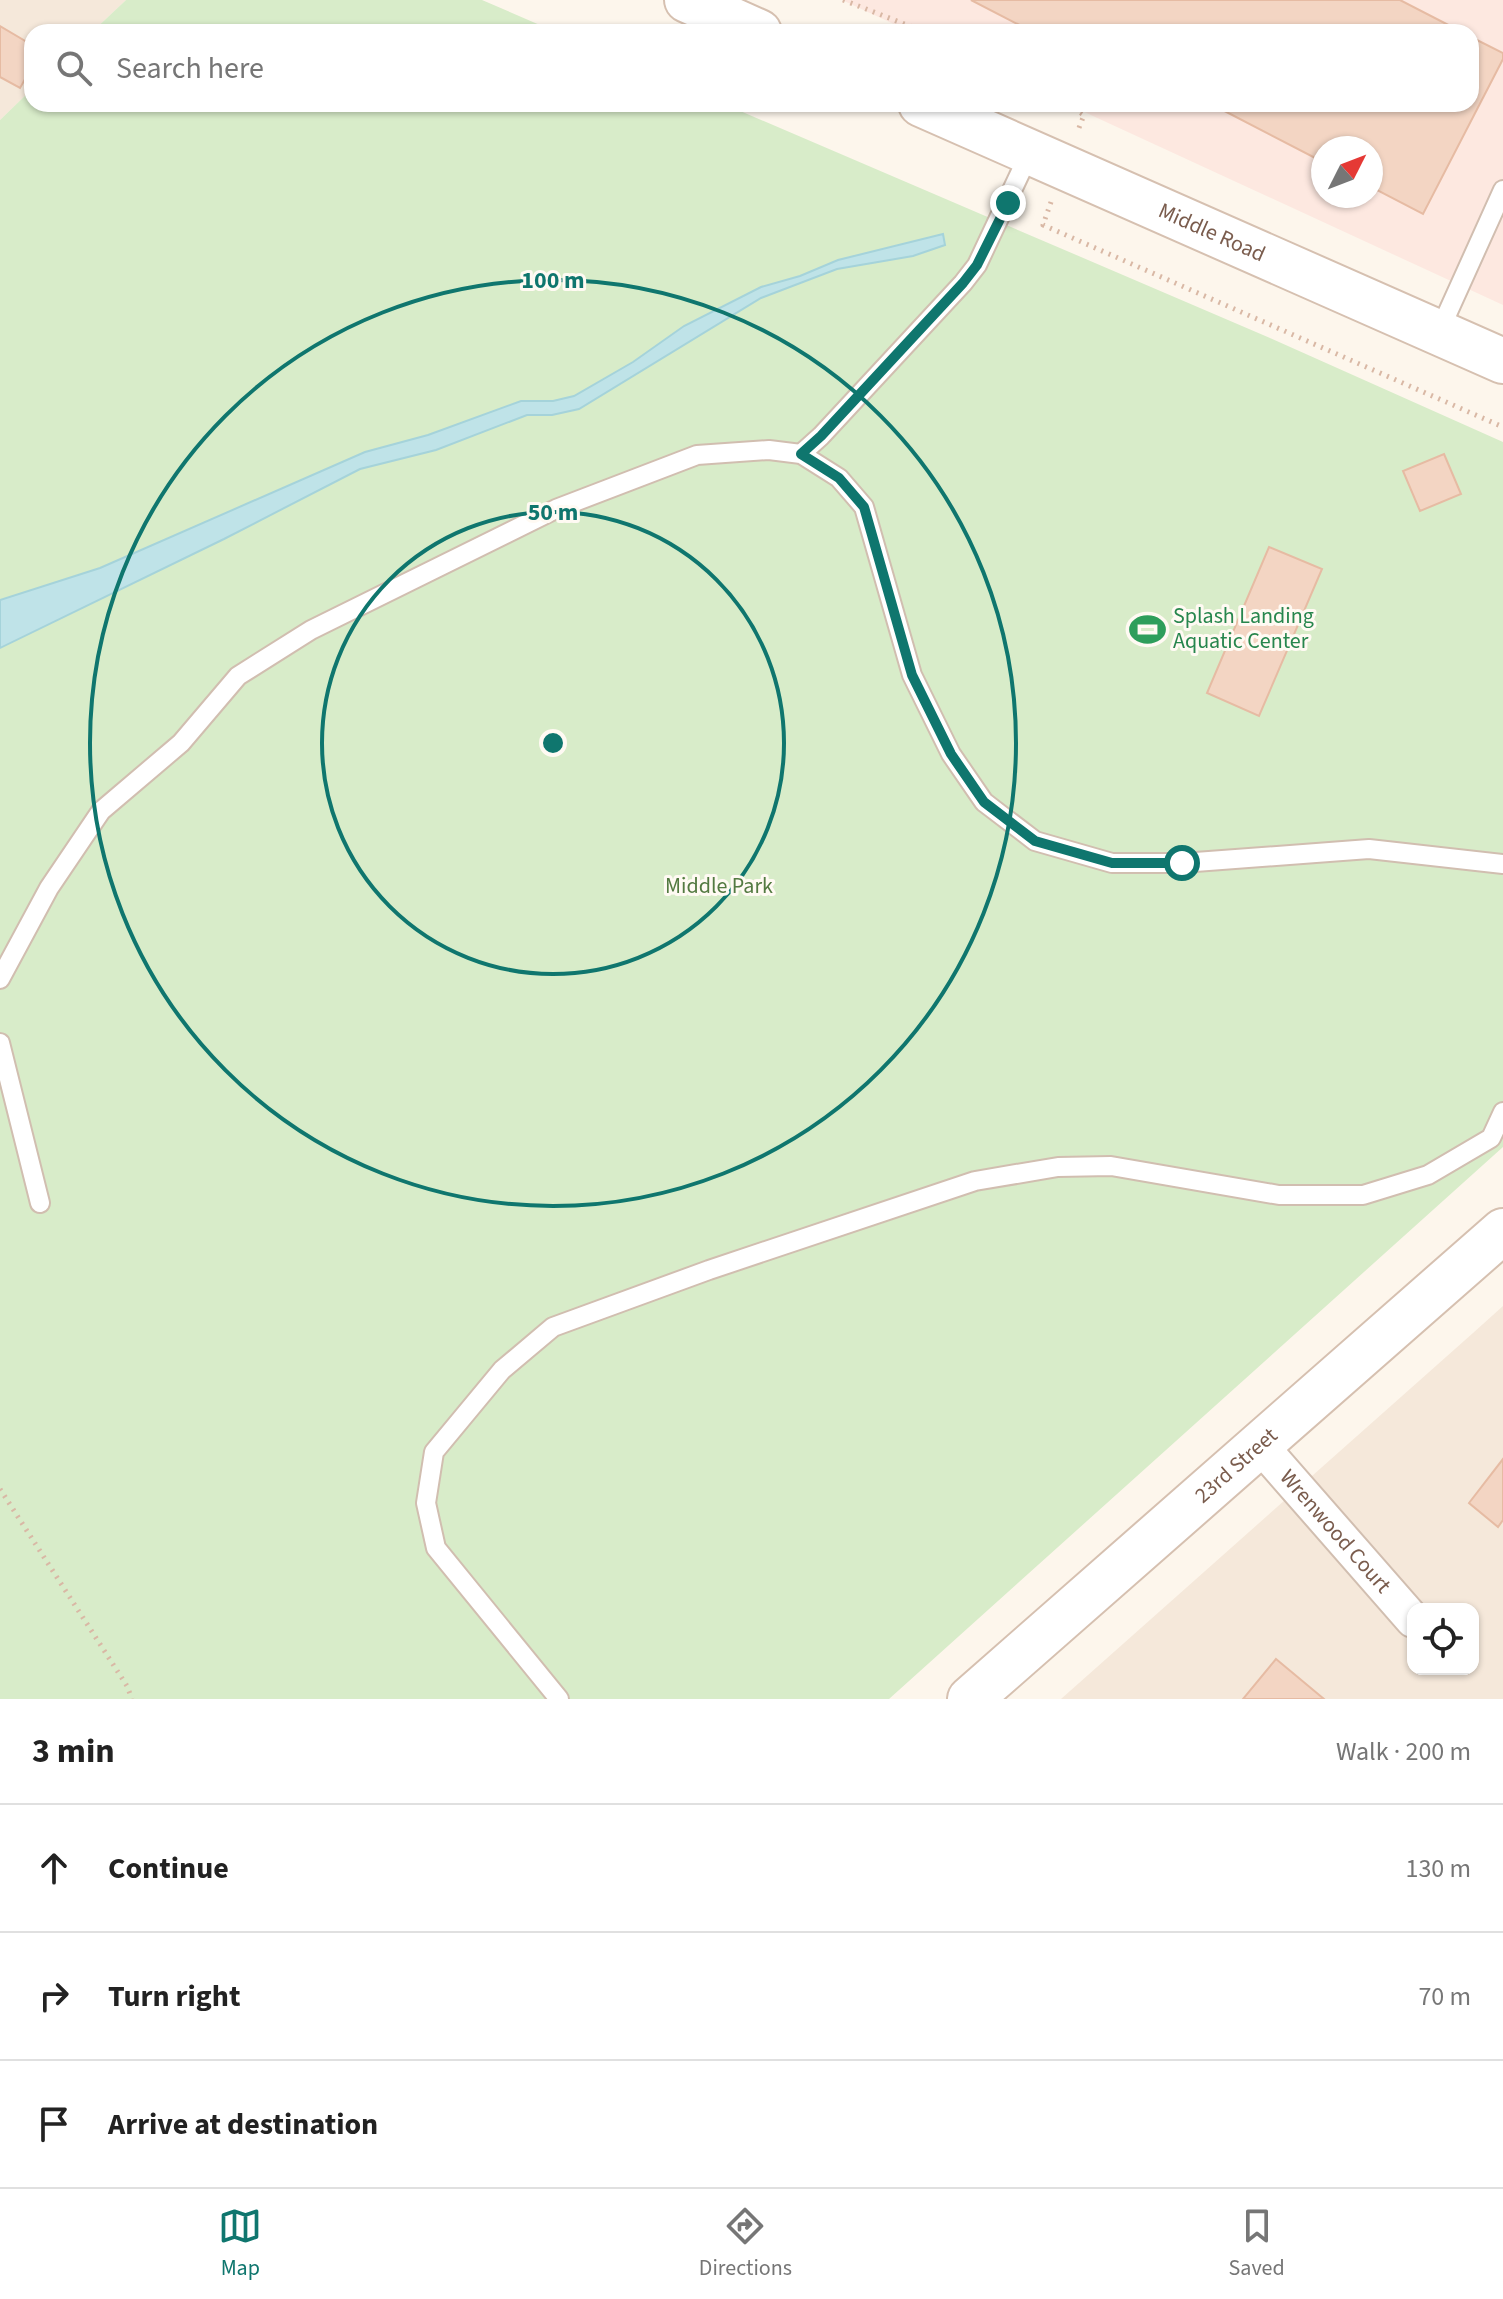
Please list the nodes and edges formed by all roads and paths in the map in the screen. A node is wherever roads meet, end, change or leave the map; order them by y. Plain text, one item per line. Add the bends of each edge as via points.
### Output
1 (843, 0) edge
2 (698, 2) edge
3 (743, 24) edge
4 (904, 24) edge
5 (939, 112) edge
6 (1079, 112) edge
7 (1077, 133) dead end
8 (1030, 152) junction
9 (1503, 190) edge
10 (1043, 225) dead end
11 (1438, 334) junction
12 (1503, 361) edge
13 (1503, 427) edge
14 (801, 454) junction
15 (1503, 864) edge
16 (0, 979) edge
17 (0, 1043) edge
18 (1503, 1112) edge
19 (40, 1203) dead end
20 (1503, 1231) edge
21 (1259, 1444) junction
22 (0, 1489) edge
23 (1407, 1613) edge
24 (132, 1699) edge
25 (559, 1699) edge
26 (970, 1699) edge

1 - 4 path
2 - 3 main road
5 - 8 main road, Middle Road
6 - 7 path via 1084,115
8 - 11 main road, Middle Road
8 - 14 lane via 977,265
9 - 11 lane
10 - 13 path
11 - 12 main road, Middle Road
14 - 15 lane via 839,478 864,507 912,675 951,754 984,802 1035,841 1112,863 1369,849
14 - 16 lane via 769,450 697,455 556,509 311,630 238,676 181,743 101,811 49,888
17 - 19 lane
18 - 25 lane via 1491,1138 1428,1175 1363,1195 1279,1195 1111,1166 1058,1167 975,1181 553,1327 502,1370 434,1452 426,1503 436,1548
20 - 21 main road, 23rd Street
21 - 23 street, Wrenwood Court
21 - 26 main road, 23rd Street
22 - 24 path

